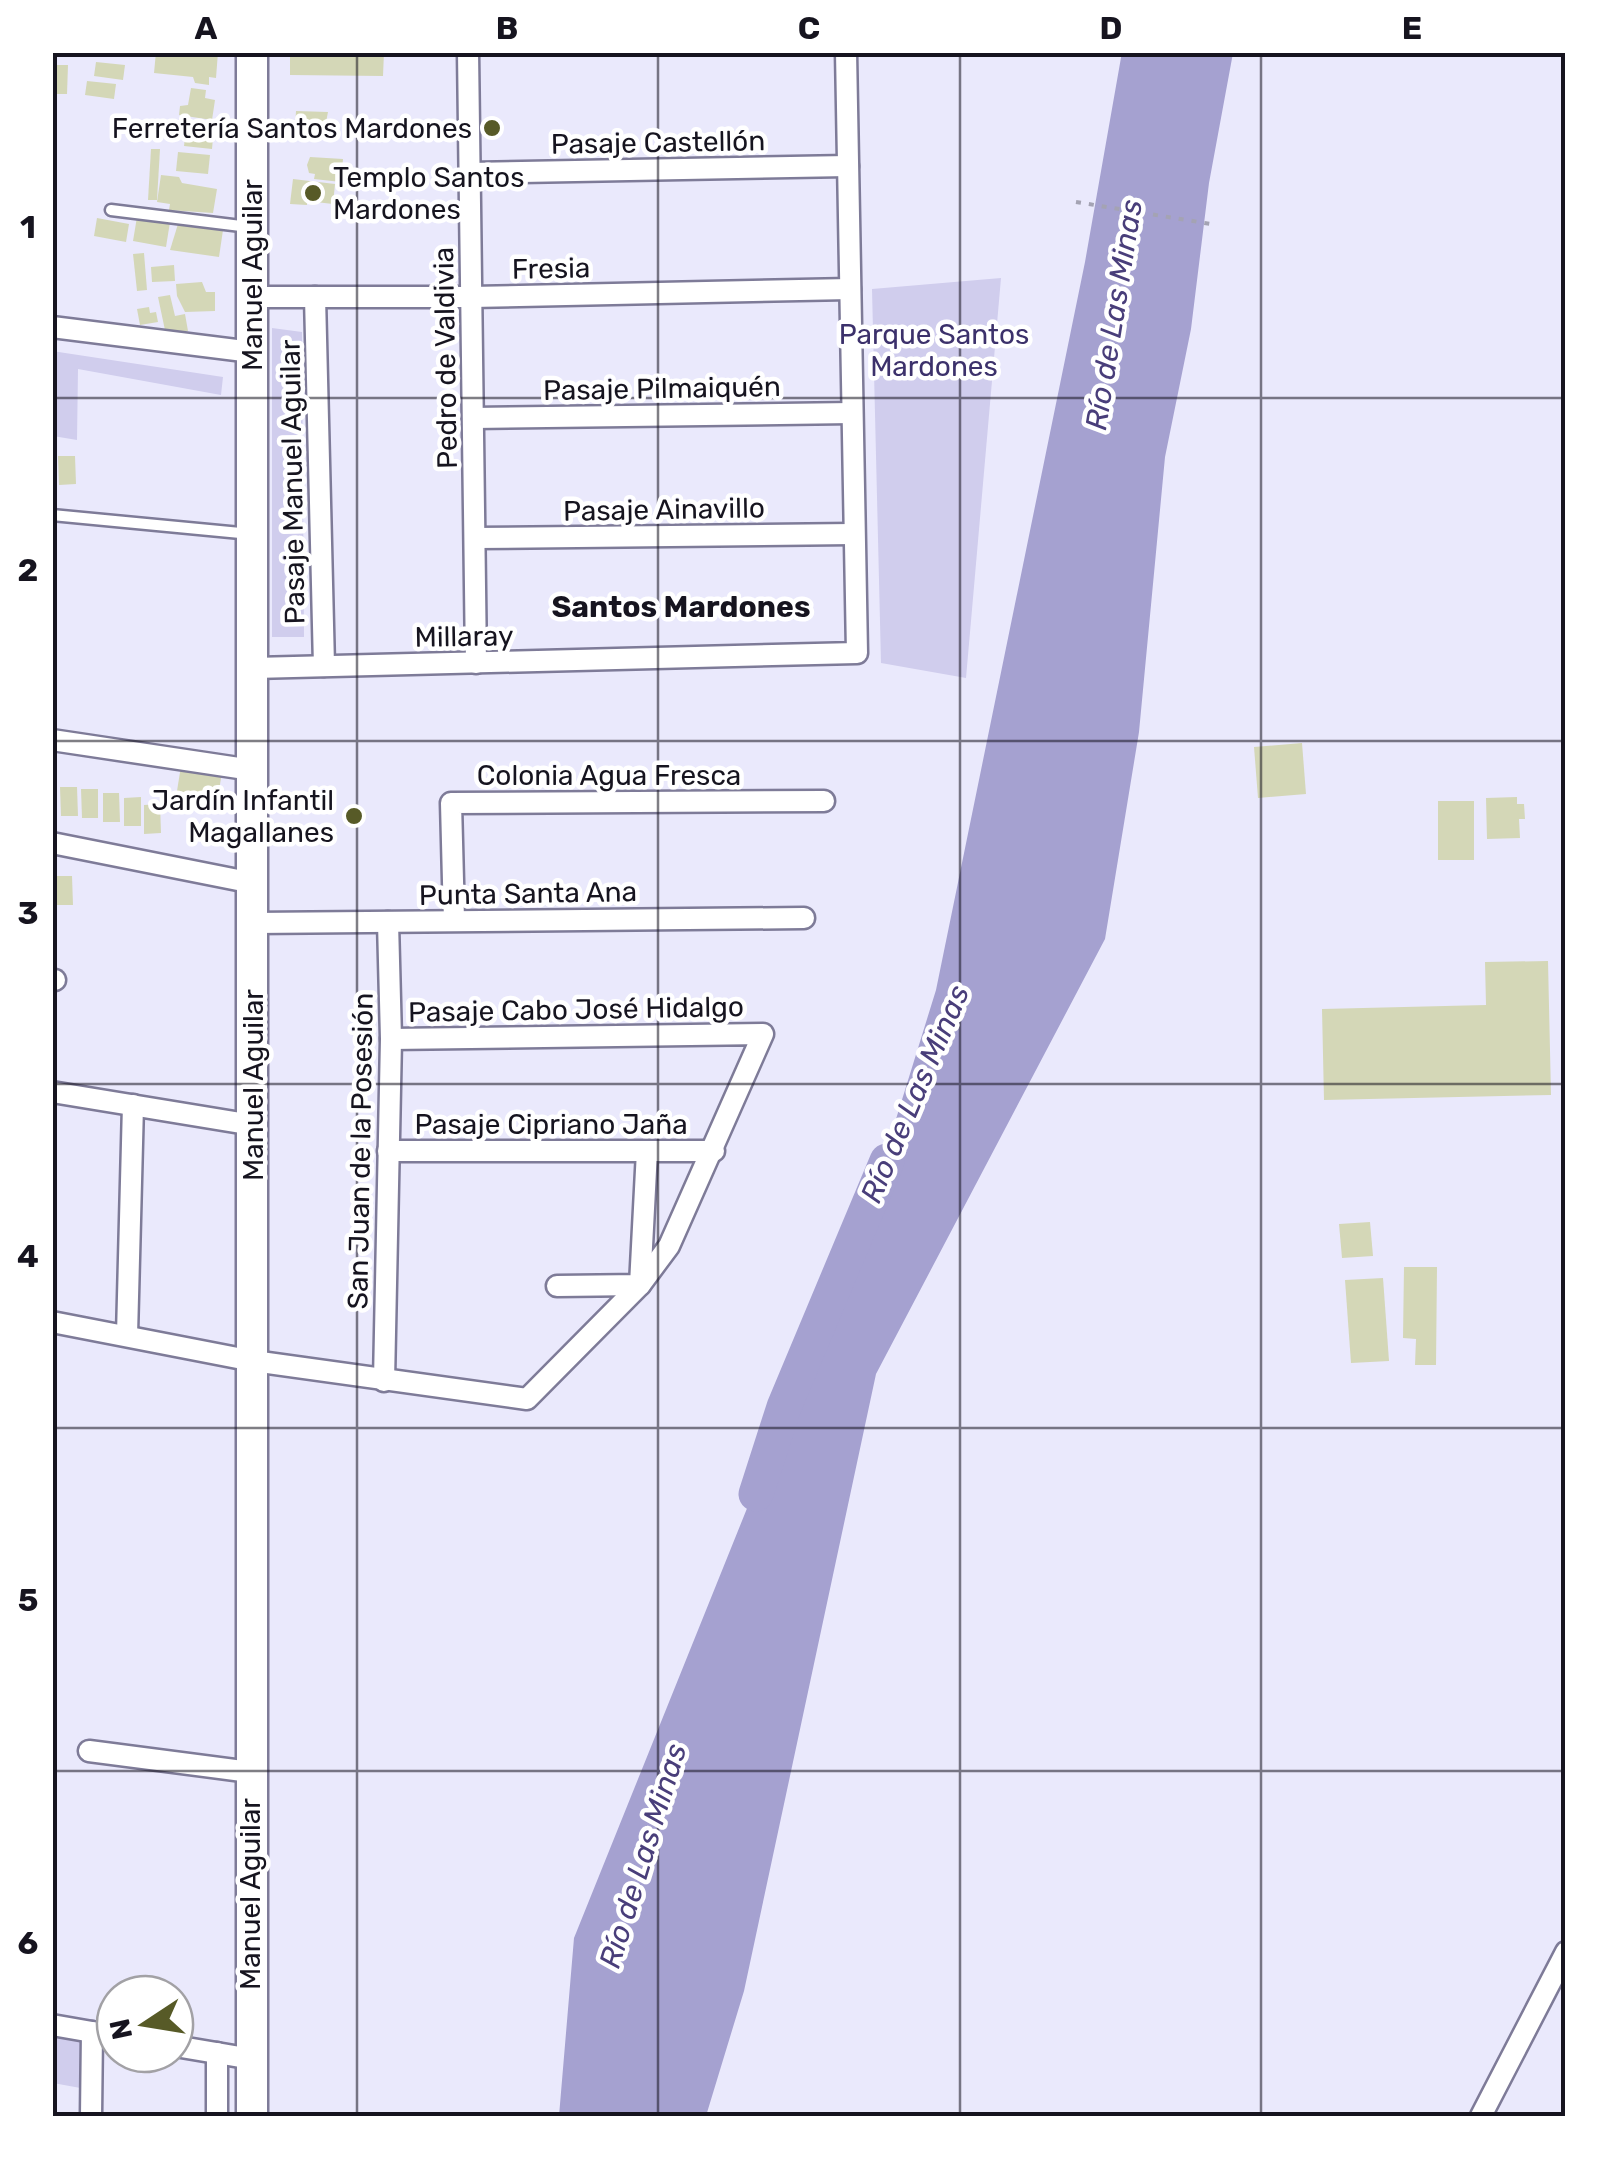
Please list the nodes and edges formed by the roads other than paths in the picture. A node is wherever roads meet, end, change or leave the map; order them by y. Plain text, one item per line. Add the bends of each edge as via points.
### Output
1 (252, 52) edge
2 (468, 52) edge
3 (846, 52) edge
4 (848, 166) junction
5 (470, 173) junction
6 (111, 210) dead end
7 (252, 228) junction
8 (850, 289) junction
9 (252, 296) junction
10 (315, 297) junction
11 (472, 297) junction
12 (52, 327) edge
13 (252, 352) junction
14 (852, 413) junction
15 (473, 418) junction
16 (52, 515) edge
17 (252, 534) junction
18 (853, 534) junction
19 (475, 538) junction
20 (476, 663) junction
21 (324, 666) junction
22 (252, 668) junction
23 (52, 740) edge
24 (252, 770) junction
25 (824, 801) dead end
26 (52, 843) edge
27 (253, 883) junction
28 (804, 918) dead end
29 (454, 920) junction
30 (388, 922) junction
31 (252, 923) junction
32 (391, 1038) junction
33 (52, 1092) edge
34 (133, 1105) junction
35 (253, 1125) junction
36 (647, 1151) junction
37 (714, 1151) junction
38 (388, 1152) junction
39 (640, 1284) junction
40 (557, 1286) dead end
41 (52, 1322) edge
42 (127, 1334) junction
43 (253, 1361) junction
44 (384, 1381) junction
45 (89, 1751) dead end
46 (250, 1772) junction
47 (1566, 1952) edge
48 (1560, 1970) edge
49 (52, 2025) edge
50 (92, 2032) junction
51 (95, 2033) edge
52 (195, 2049) edge
53 (217, 2053) junction
54 (252, 2059) junction
55 (1485, 2114) edge
56 (90, 2116) edge
57 (217, 2116) edge
58 (252, 2116) edge

1 - 7 street, Manuel Aguilar
2 - 5 street, Pedro de Valdivia
3 - 4 street
4 - 5 street, Pasaje Castellón
4 - 8 street
5 - 11 street, Pedro de Valdivia
6 - 7 lane
7 - 9 street, Manuel Aguilar
8 - 11 street, Fresia
8 - 14 street
9 - 10 street, Fresia
9 - 13 street, Manuel Aguilar
10 - 11 street, Fresia
10 - 21 street, Pasaje Manuel Aguilar
11 - 15 street, Pedro de Valdivia
12 - 13 street
13 - 17 street, Manuel Aguilar
14 - 15 street, Pasaje Pilmaiquén
14 - 18 street
15 - 19 street, Pedro de Valdivia
16 - 17 lane
17 - 22 street, Manuel Aguilar
18 - 19 street, Pasaje Ainavillo
18 - 20 street, Millaray via 857,654
19 - 20 street, Pedro de Valdivia
20 - 21 street, Millaray
21 - 22 street, Millaray
22 - 24 street, Manuel Aguilar
23 - 24 street
24 - 27 street, Manuel Aguilar
25 - 29 street, Colonia Agua Fresca via 451,803
26 - 27 street
27 - 31 street, Manuel Aguilar
28 - 29 street, Punta Santa Ana
29 - 30 street, Punta Santa Ana
30 - 31 street, Punta Santa Ana
30 - 32 street, San Juan de la Posesión
31 - 35 street, Manuel Aguilar
32 - 37 street, Pasaje Cabo José Hidalgo via 762,1034
32 - 38 street, San Juan de la Posesión
33 - 34 street
34 - 35 street
34 - 42 street
35 - 43 street, Manuel Aguilar
36 - 37 street, Pasaje Cipriano Jaña
36 - 38 street, Pasaje Cipriano Jaña
36 - 39 street
37 - 39 street via 670,1246
38 - 44 street, San Juan de la Posesión
39 - 40 street
39 - 44 street via 526,1399
41 - 42 street
42 - 43 street
43 - 44 street
43 - 46 street, Manuel Aguilar
45 - 46 street
46 - 54 street, Manuel Aguilar
47 - 48 street
48 - 55 street
49 - 50 street
50 - 51 street
50 - 56 street
52 - 53 street
53 - 54 street
53 - 57 street
54 - 58 street, Manuel Aguilar

